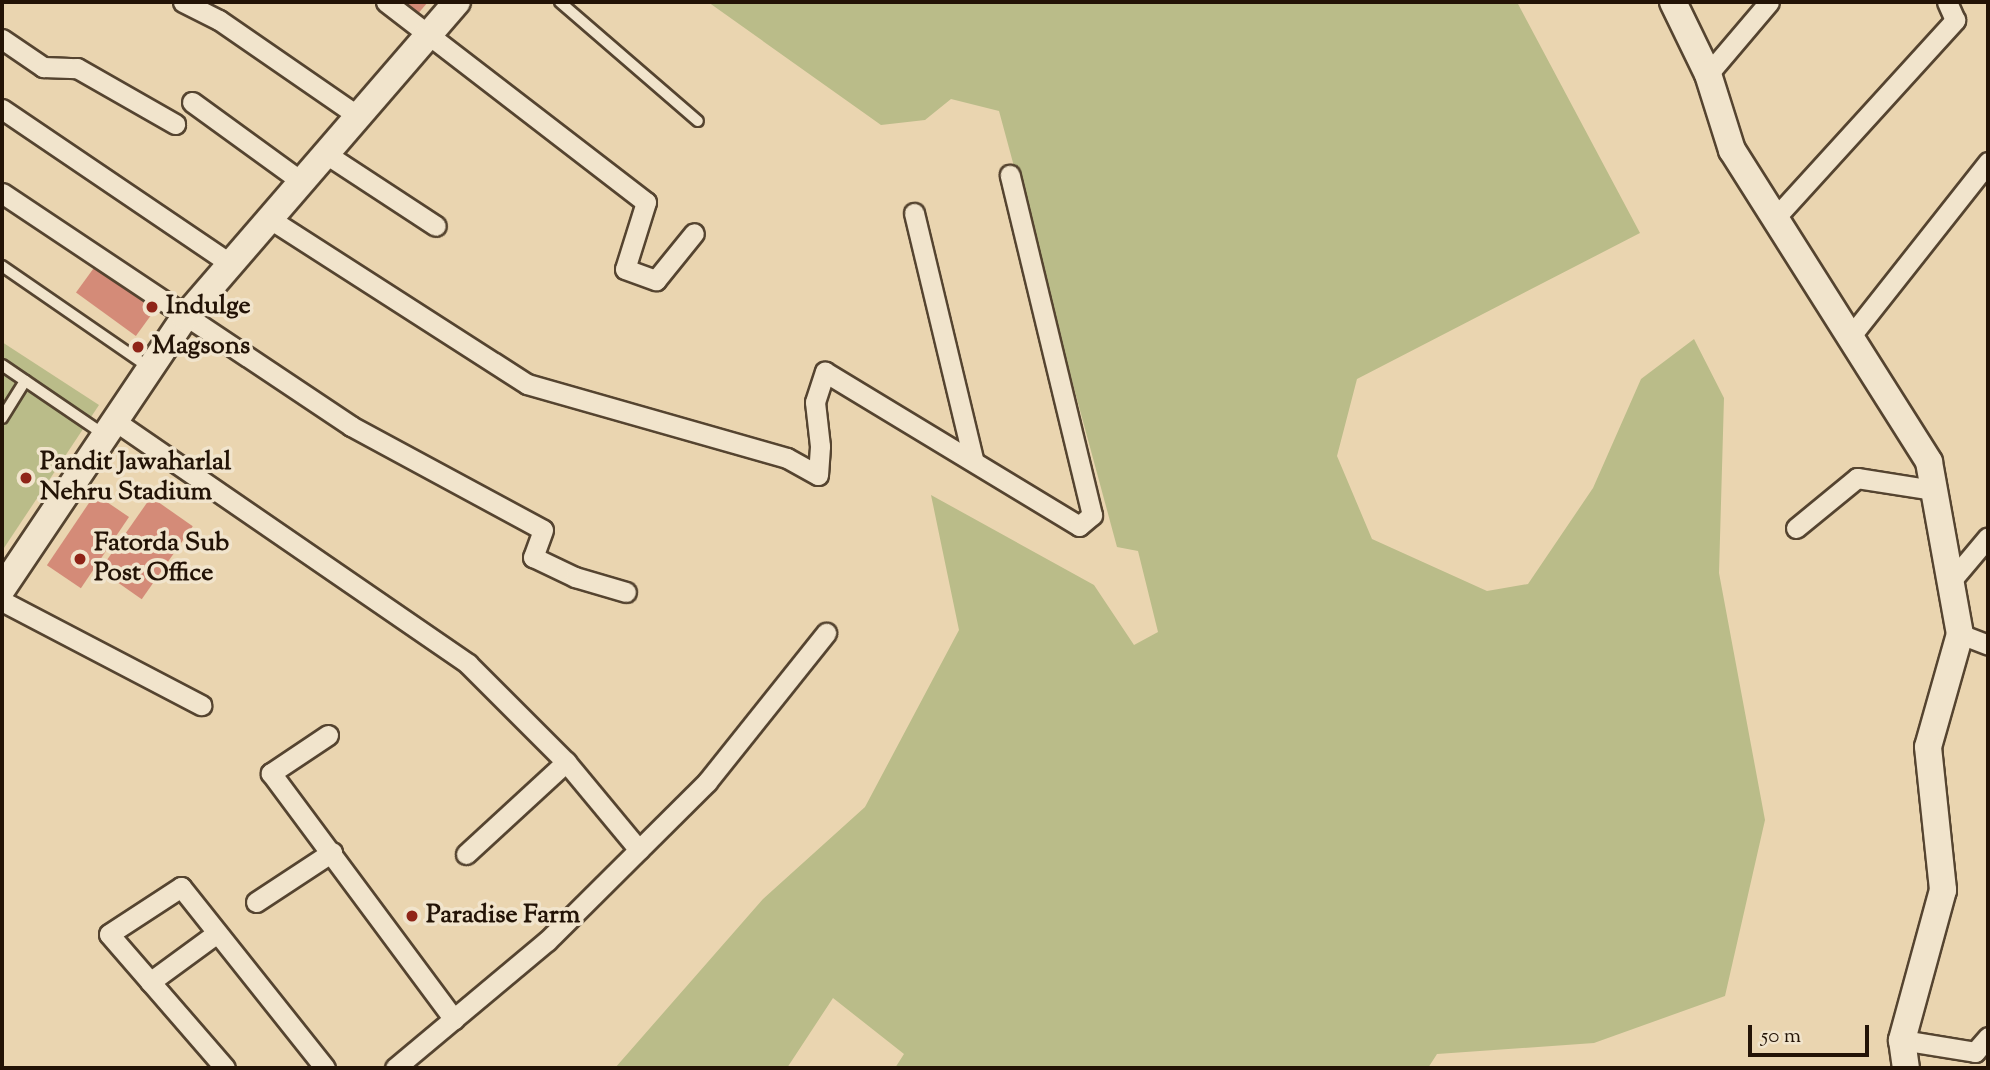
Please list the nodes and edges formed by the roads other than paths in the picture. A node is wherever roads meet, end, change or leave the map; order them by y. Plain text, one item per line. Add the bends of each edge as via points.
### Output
1 (183, 2) edge
2 (386, 2) edge
3 (457, 2) edge
4 (560, 2) edge
5 (1673, 2) edge
6 (1769, 2) edge
7 (1947, 2) edge
8 (429, 34) junction
9 (2, 39) edge
10 (1709, 74) junction
11 (192, 102) dead end
12 (2, 109) edge
13 (358, 116) junction
14 (698, 121) dead end
15 (175, 124) dead end
16 (326, 154) junction
17 (1988, 163) edge
18 (1010, 175) dead end
19 (302, 182) junction
20 (2, 193) edge
21 (914, 213) dead end
22 (1775, 218) junction
23 (270, 219) junction
24 (436, 226) dead end
25 (694, 233) dead end
26 (231, 264) junction
27 (2, 266) edge
28 (185, 317) junction
29 (1850, 337) junction
30 (2, 365) edge
31 (150, 369) junction
32 (25, 381) junction
33 (2, 418) edge
34 (110, 428) junction
35 (973, 458) junction
36 (1934, 490) junction
37 (1796, 528) dead end
38 (1988, 537) edge
39 (1951, 581) junction
40 (2, 589) edge
41 (626, 592) dead end
42 (2, 600) edge
43 (826, 633) dead end
44 (1960, 634) junction
45 (1988, 645) edge
46 (201, 705) dead end
47 (328, 735) dead end
48 (566, 762) junction
49 (639, 850) junction
50 (332, 852) junction
51 (466, 854) dead end
52 (256, 902) dead end
53 (217, 933) junction
54 (150, 982) junction
55 (454, 1019) junction
56 (1988, 1037) edge
57 (1902, 1040) junction
58 (406, 1065) edge
59 (225, 1068) edge
60 (325, 1068) edge
61 (1906, 1068) edge

1 - 13 street via 219,20
2 - 8 street
3 - 8 street
4 - 14 lane
5 - 10 street
6 - 10 street
7 - 22 street via 1955,20
8 - 13 street
8 - 25 street via 646,202 625,269 656,280
9 - 15 street via 43,67 77,68
10 - 22 street via 1732,150
11 - 19 street
12 - 26 street
13 - 16 street
16 - 19 street
16 - 24 street
17 - 29 street
18 - 35 street via 1092,515 1079,526
19 - 23 street
20 - 28 street
21 - 35 street
22 - 29 street
23 - 26 street
23 - 35 street via 527,384 787,458 818,475 820,446 814,402 825,372
26 - 28 street
27 - 31 lane
28 - 31 street
28 - 41 street via 351,426 543,530 533,557 575,577
29 - 36 street via 1929,463
30 - 32 lane
31 - 34 street
32 - 33 lane
32 - 34 lane
34 - 40 street
34 - 48 street via 468,664
36 - 37 street via 1857,478
36 - 39 street
38 - 39 street
39 - 44 street
42 - 46 street
43 - 49 street via 708,782
44 - 45 street
44 - 57 street via 1927,747 1943,890
47 - 50 street via 271,773
48 - 49 street
48 - 51 street
49 - 55 street via 547,941
50 - 52 street
50 - 55 street
53 - 54 street
53 - 54 street via 181,887 108,934
53 - 60 street
54 - 59 street
55 - 58 street
56 - 57 street via 1975,1052
57 - 61 street

